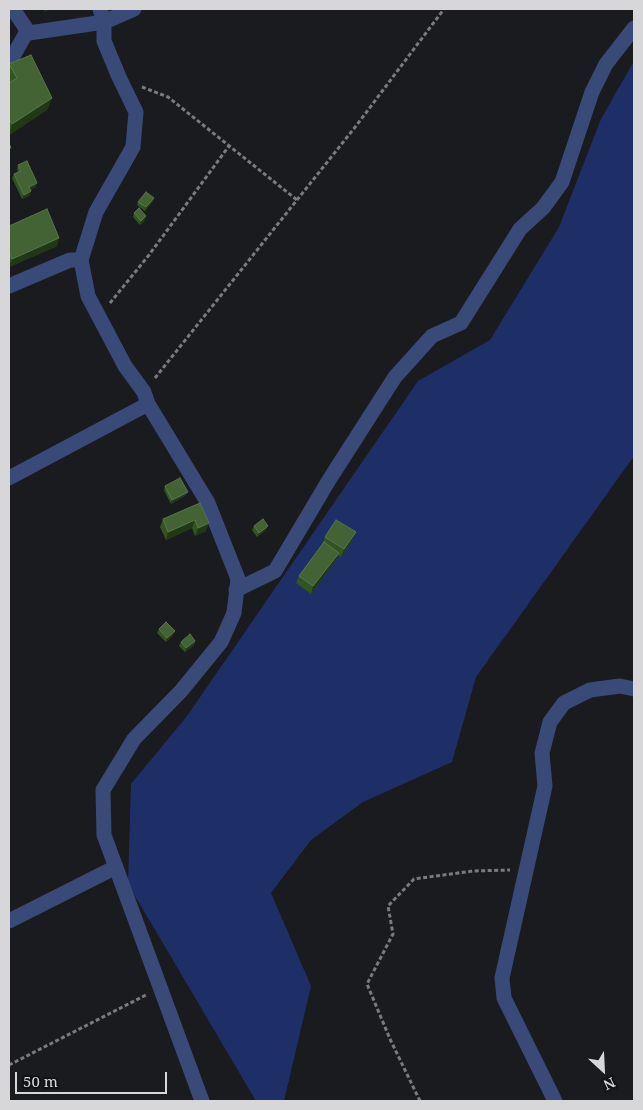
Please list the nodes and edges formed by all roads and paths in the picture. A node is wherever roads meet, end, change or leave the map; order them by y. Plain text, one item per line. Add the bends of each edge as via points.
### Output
1 (13, 9) edge
2 (134, 9) edge
3 (444, 9) edge
4 (102, 15) edge
5 (634, 28) edge
6 (27, 34) junction
7 (9, 41) edge
8 (12, 58) dead end
9 (119, 77) junction
10 (230, 146) junction
11 (297, 200) junction
12 (81, 260) junction
13 (9, 286) edge
14 (98, 316) junction
15 (146, 398) junction
16 (9, 478) edge
17 (236, 590) junction
18 (634, 689) edge
19 (116, 867) junction
20 (527, 870) junction
21 (9, 921) edge
22 (160, 988) junction
23 (9, 1065) edge
24 (202, 1101) edge
25 (420, 1101) edge
26 (555, 1101) edge

1 - 6 street
2 - 4 street
3 - 11 path
4 - 6 street
4 - 9 street via 104,41
5 - 17 street via 606,64 592,92 562,182 543,208 520,229 461,323 432,336 395,377 275,571
6 - 7 street
6 - 8 street
9 - 10 path via 168,97
9 - 12 street via 136,112 133,147 96,212
10 - 11 path
10 - 14 path via 149,255
11 - 15 path
12 - 13 street via 70,260
12 - 14 street via 88,296
14 - 15 street
15 - 16 street
15 - 17 street via 208,503 238,579
17 - 19 street via 234,613 221,642 181,691 134,739 103,790 104,835
18 - 20 street via 620,686 590,690 564,703 550,722 542,753 545,786
19 - 21 street
19 - 22 street
20 - 25 path via 473,871 414,879 388,906 393,934 367,984
20 - 26 street via 502,978 504,998
22 - 23 path
22 - 24 street

